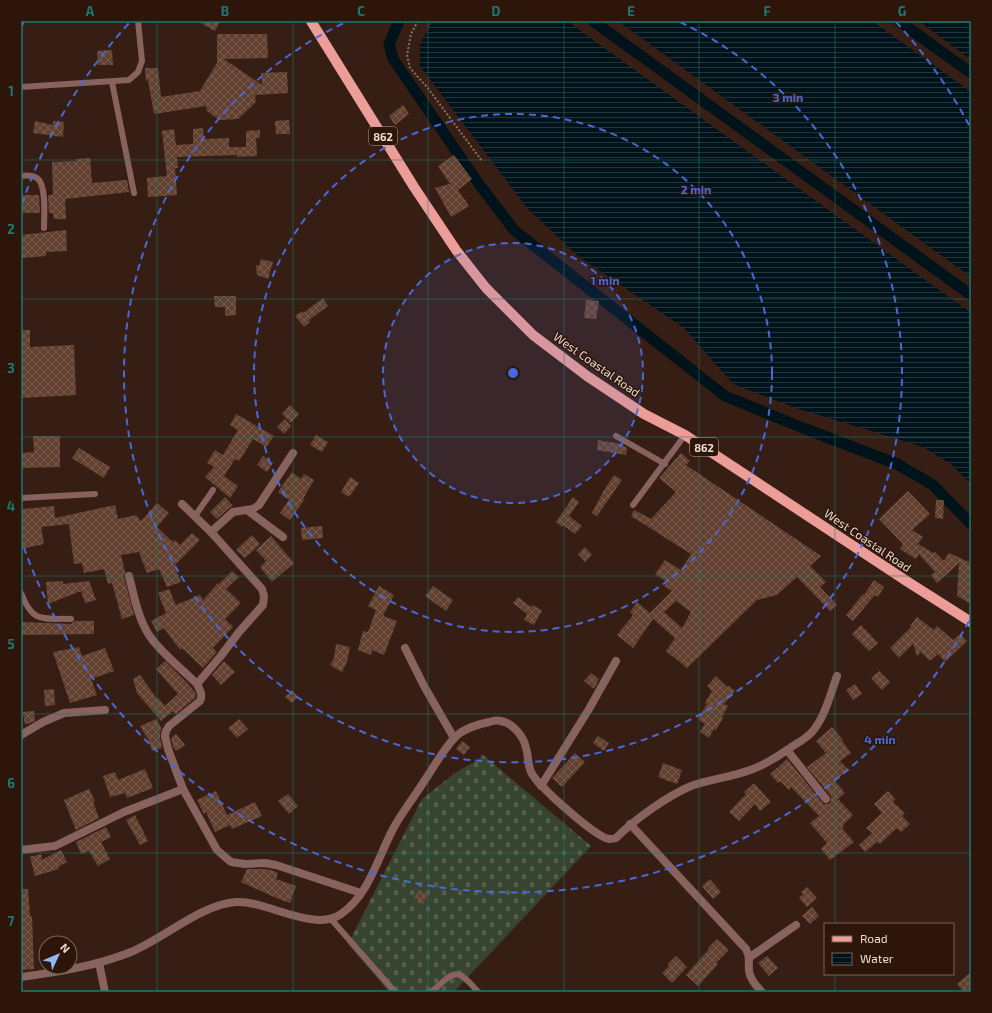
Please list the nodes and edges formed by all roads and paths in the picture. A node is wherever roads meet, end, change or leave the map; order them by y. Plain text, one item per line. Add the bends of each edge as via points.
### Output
1 (138, 21) edge
2 (311, 21) edge
3 (418, 21) edge
4 (112, 82) junction
5 (21, 87) edge
6 (482, 161) dead end
7 (21, 176) edge
8 (134, 193) dead end
9 (44, 228) dead end
10 (685, 435) junction
11 (616, 436) dead end
12 (293, 453) dead end
13 (665, 464) junction
14 (213, 490) dead end
15 (95, 494) dead end
16 (21, 498) edge
17 (182, 504) dead end
18 (633, 504) dead end
19 (247, 510) junction
20 (195, 516) junction
21 (211, 532) junction
22 (283, 537) dead end
23 (129, 576) dead end
24 (21, 593) edge
25 (71, 619) dead end
26 (971, 622) edge
27 (405, 648) dead end
28 (616, 661) dead end
29 (837, 676) dead end
30 (197, 684) junction
31 (105, 710) dead end
32 (21, 735) edge
33 (454, 738) junction
34 (787, 750) junction
35 (541, 786) junction
36 (183, 789) junction
37 (826, 799) dead end
38 (630, 824) junction
39 (21, 850) edge
40 (361, 893) junction
41 (331, 919) junction
42 (796, 925) dead end
43 (750, 957) junction
44 (99, 963) junction
45 (21, 977) edge
46 (106, 992) edge
47 (395, 992) edge
48 (431, 992) edge
49 (478, 992) edge
50 (762, 992) edge

1 - 4 lane via 142,61 138,72 129,80
2 - 10 main road, West Coastal Road / 862 via 414,187 456,250 486,288 533,335 570,364 644,414
3 - 6 path via 411,34 407,55 410,68
4 - 5 lane
4 - 8 lane
7 - 9 lane via 30,175 41,183 44,196
10 - 13 lane
10 - 26 main road, West Coastal Road / 862
11 - 13 lane
12 - 19 street via 259,505
13 - 18 lane
14 - 20 lane
15 - 16 lane
17 - 20 street
19 - 21 street via 233,512
19 - 22 street
20 - 21 street
21 - 30 street via 262,589 264,596 263,605
23 - 30 street via 141,618 149,634
24 - 25 lane via 25,605 33,615 39,618
27 - 33 street
28 - 35 street
29 - 34 street via 812,732
30 - 36 street via 202,696 200,701 169,726 165,736
31 - 32 street via 64,713
33 - 35 street via 473,726 491,722 501,721 512,726 522,737 527,748 528,767
33 - 40 street via 394,828
34 - 37 street
34 - 38 street via 752,770 690,787
35 - 38 street via 590,829 608,839 616,838
36 - 39 street via 124,812 55,846
36 - 40 street via 217,850 231,862 276,865
38 - 43 street via 746,949
40 - 41 street via 350,907
41 - 44 street via 312,919 254,904 237,902 218,905 132,951
41 - 47 lane
42 - 43 street
43 - 50 street via 749,972
44 - 45 street
44 - 46 street
48 - 49 lane via 451,975 458,974

